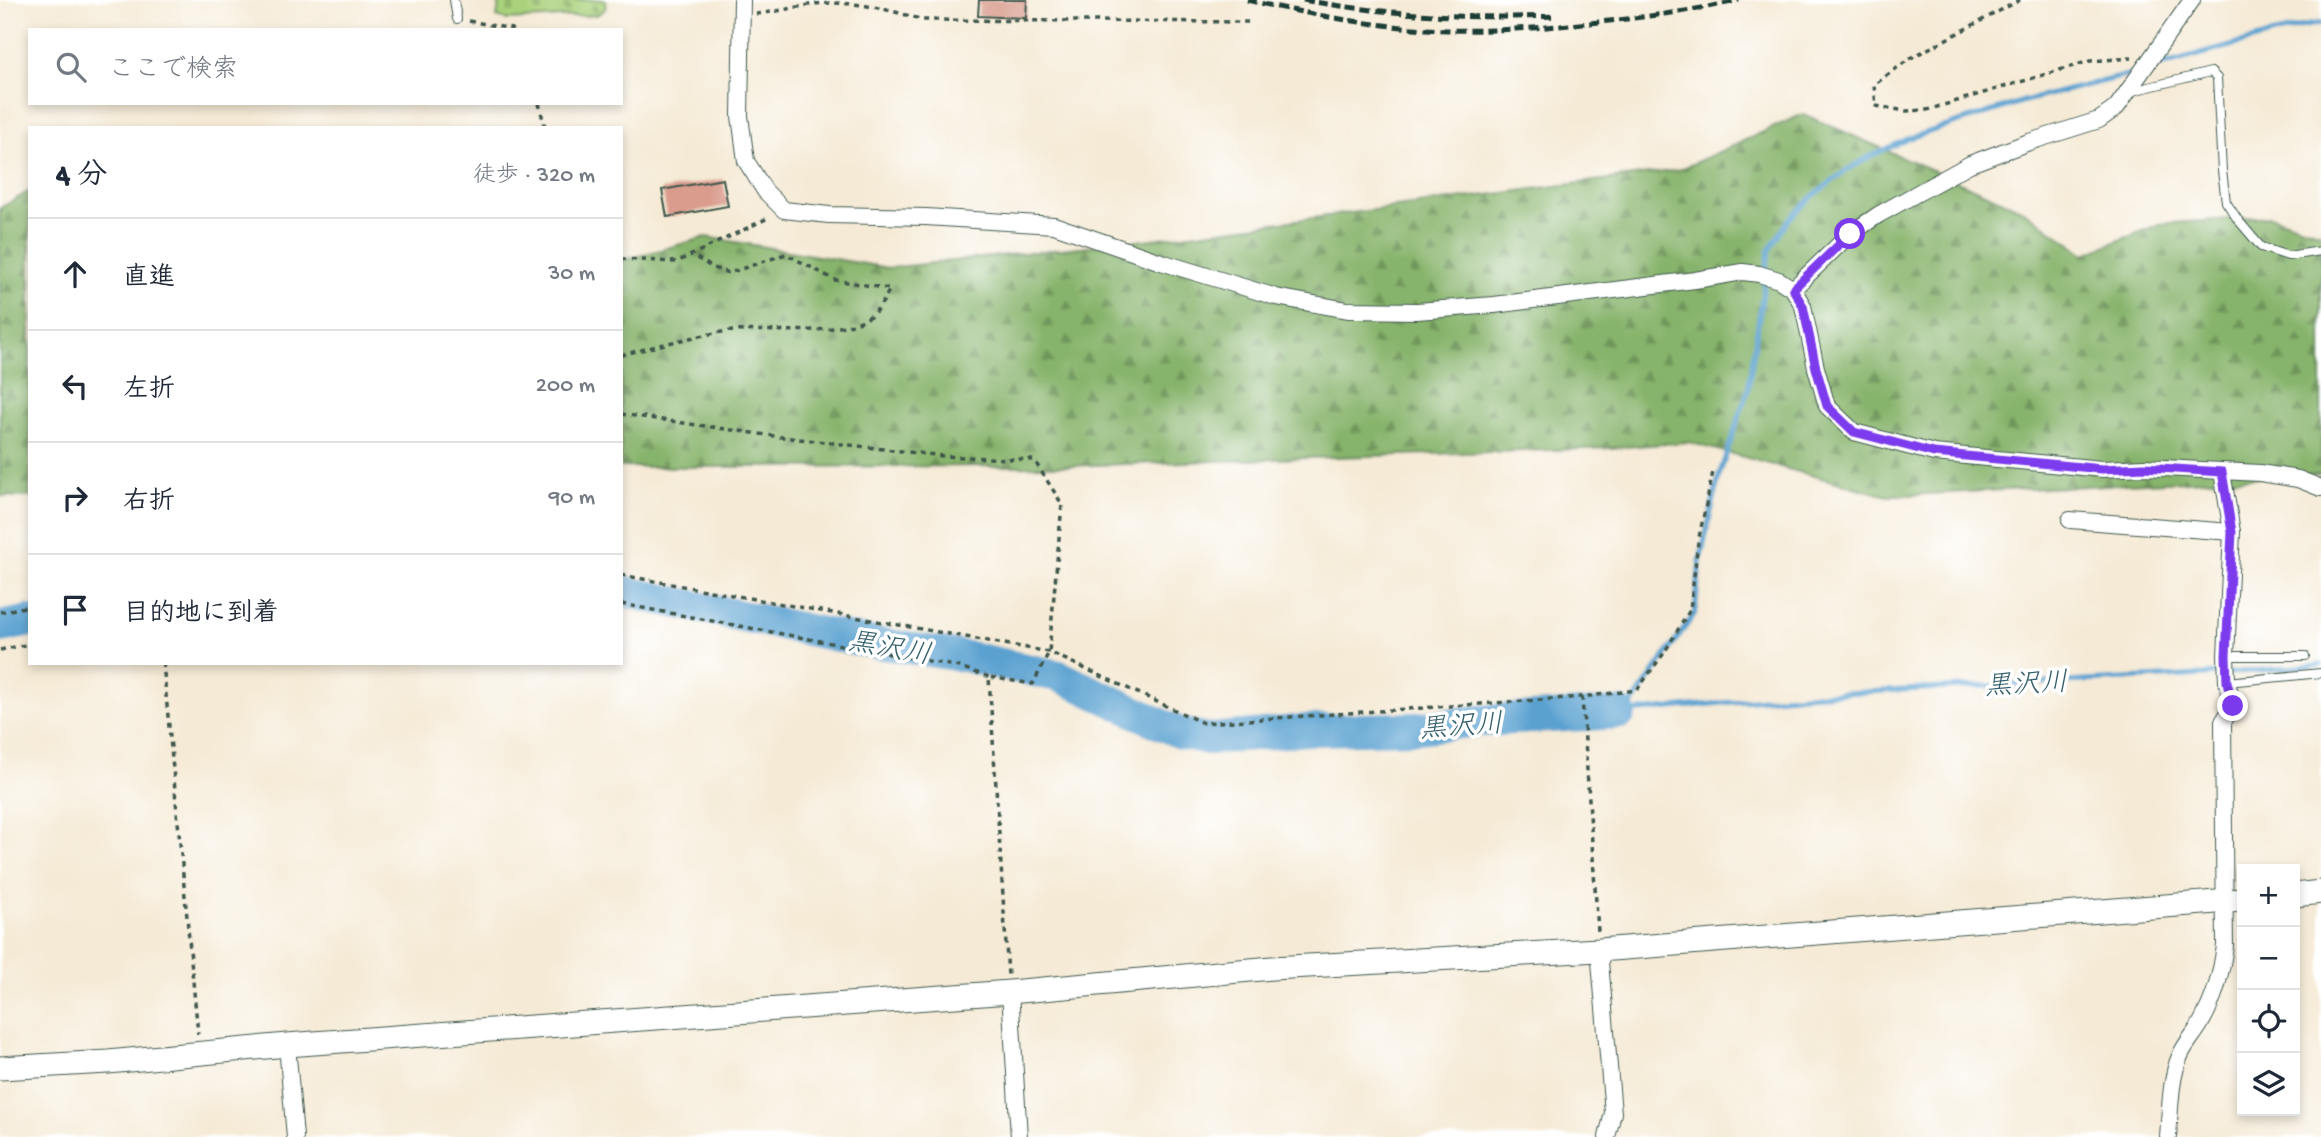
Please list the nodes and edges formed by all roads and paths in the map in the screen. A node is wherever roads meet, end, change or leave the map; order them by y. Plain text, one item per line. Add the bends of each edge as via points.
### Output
1 (454, 0) edge
2 (2020, 0) edge
3 (2192, 0) edge
4 (742, 8) edge
5 (457, 19) joint
6 (1248, 22) dead end
7 (506, 28) edge
8 (2152, 58) junction
9 (2132, 88) junction
10 (539, 105) edge
11 (545, 126) edge
12 (784, 210) junction
13 (2321, 251) edge
14 (692, 255) junction
15 (623, 259) edge
16 (1793, 289) junction
17 (623, 355) edge
18 (623, 414) edge
19 (1713, 472) dead end
20 (2222, 472) junction
21 (2321, 488) edge
22 (2070, 520) dead end
23 (2232, 532) junction
24 (623, 575) edge
25 (623, 604) edge
26 (28, 606) edge
27 (0, 612) edge
28 (28, 644) edge
29 (0, 650) edge
30 (1049, 652) junction
31 (2226, 656) junction
32 (2305, 656) dead end
33 (163, 665) edge
34 (2321, 673) edge
35 (989, 677) junction
36 (2227, 682) junction
37 (1582, 697) junction
38 (2321, 892) edge
39 (2300, 894) edge
40 (2233, 901) edge
41 (1599, 950) junction
42 (1010, 992) junction
43 (287, 1045) junction
44 (200, 1054) junction
45 (0, 1068) edge
46 (295, 1137) edge
47 (1019, 1137) edge
48 (1608, 1137) edge
49 (2168, 1137) edge

1 - 5 lane
2 - 8 path via 1909,59 1874,85 1876,106 1927,110 2090,61
3 - 8 street
4 - 6 path via 850,3 923,20
4 - 12 street via 740,116 746,161
5 - 7 path
8 - 9 street
9 - 13 lane via 2211,72 2217,78 2226,201 2261,247 2288,256
9 - 16 street via 2099,120 1970,164 1878,215 1850,234
10 - 11 path
12 - 14 path
12 - 16 street via 1054,225 1276,296 1348,310 1494,305 1743,272 1779,280
14 - 15 path via 677,262
14 - 17 path via 729,273 786,254 835,280 890,289 879,308 866,318 840,326 723,332
16 - 20 street via 1803,306 1827,406 1854,432 1934,453 2102,469
18 - 30 path via 943,456 1034,460 1062,504
19 - 37 path via 1690,610 1637,690
20 - 21 street via 2298,479
20 - 23 street
22 - 23 street
23 - 31 street
24 - 30 path
25 - 35 path via 960,667
26 - 27 path
28 - 29 path
30 - 35 path via 1033,684
30 - 37 path via 1203,723
31 - 32 lane
31 - 36 street
33 - 44 path
34 - 36 lane
35 - 42 path
36 - 40 street via 2233,706 2223,722
37 - 41 path
38 - 39 street
40 - 41 street
40 - 49 street via 2221,976 2201,1024 2180,1056
41 - 42 street via 1272,968
41 - 48 street via 1613,1113
42 - 43 street
42 - 47 street
43 - 44 street
43 - 46 street
44 - 45 street

